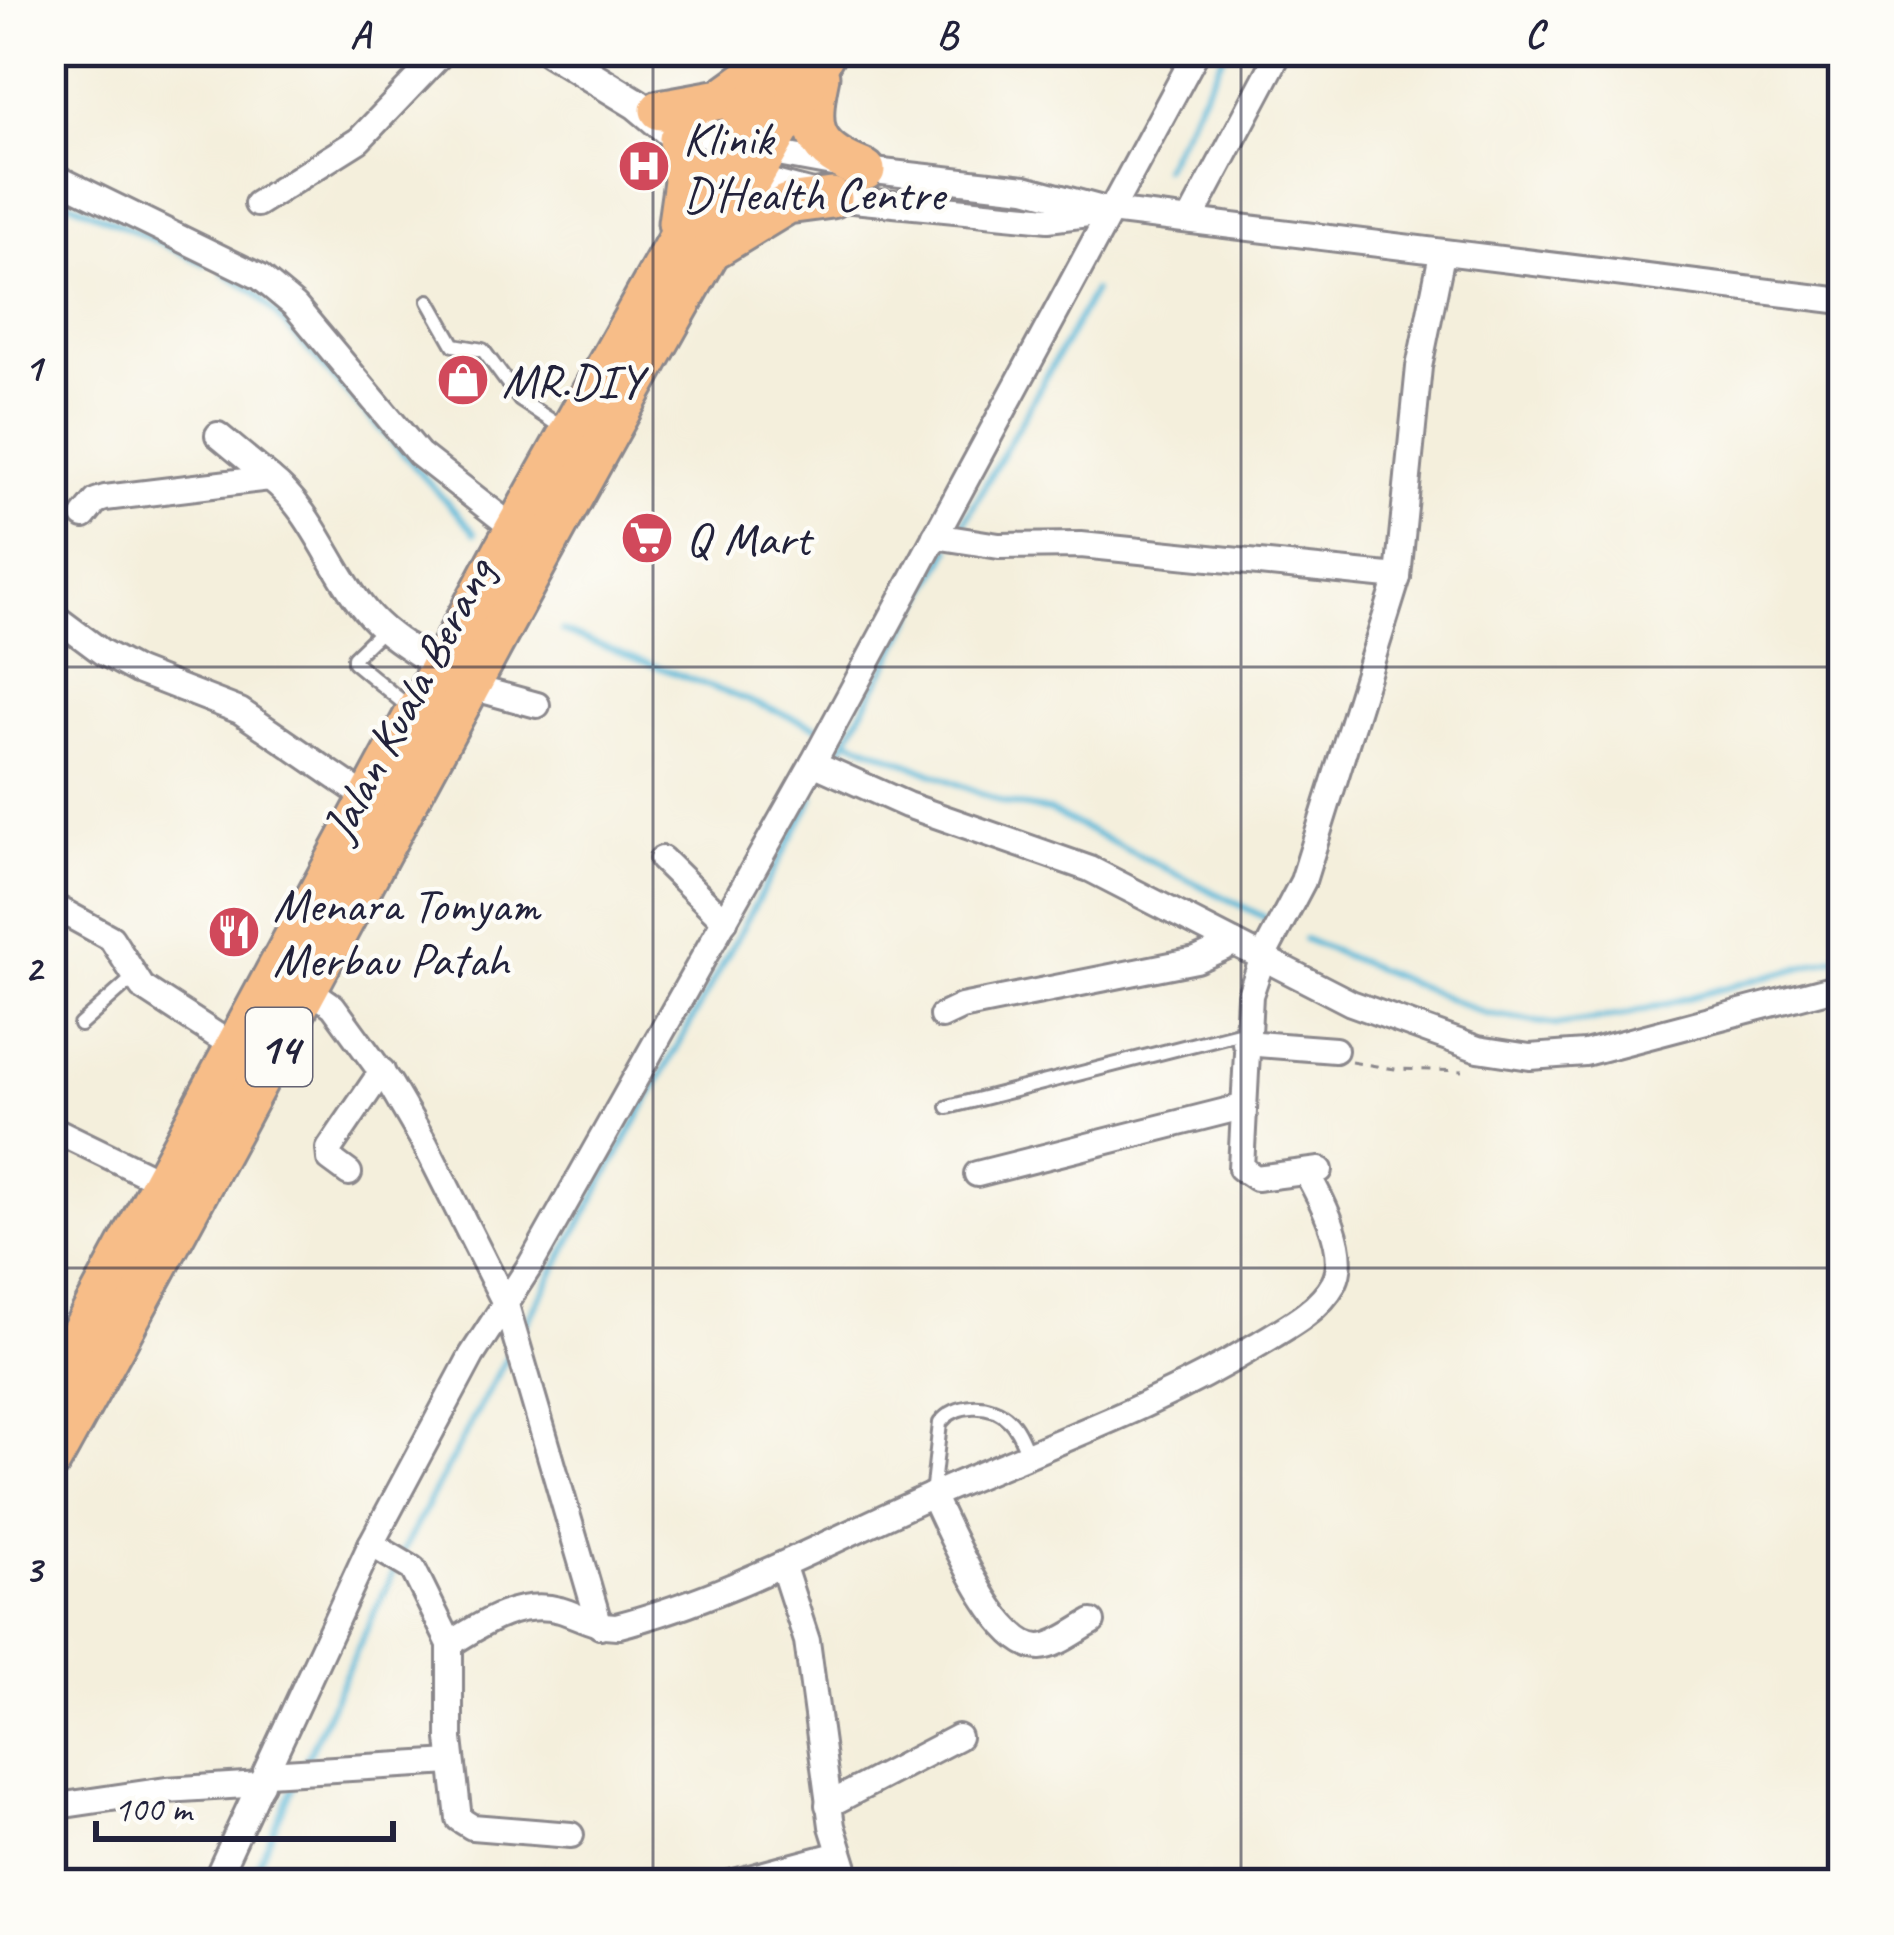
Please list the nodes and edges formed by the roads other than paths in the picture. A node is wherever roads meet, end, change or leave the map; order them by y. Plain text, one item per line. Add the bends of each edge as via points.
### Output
1 (444, 51) edge
2 (550, 51) edge
3 (782, 51) edge
4 (1197, 51) edge
5 (1280, 51) edge
6 (825, 52) edge
7 (658, 117) junction
8 (743, 159) junction
9 (865, 170) junction
10 (51, 175) edge
11 (832, 198) junction
12 (257, 204) dead end
13 (1110, 211) junction
14 (1191, 218) junction
15 (711, 251) junction
16 (1442, 254) junction
17 (51, 256) edge
18 (667, 256) junction
19 (51, 280) edge
20 (1843, 301) edge
21 (430, 302) dead end
22 (570, 433) junction
23 (218, 435) dead end
24 (270, 478) junction
25 (84, 516) dead end
26 (516, 530) junction
27 (935, 536) junction
28 (1397, 577) junction
29 (51, 614) edge
30 (383, 629) junction
31 (456, 678) junction
32 (537, 705) dead end
33 (417, 713) junction
34 (813, 763) junction
35 (370, 800) junction
36 (662, 859) dead end
37 (51, 905) edge
38 (725, 921) junction
39 (1234, 943) junction
40 (1263, 957) junction
41 (133, 978) junction
42 (1843, 985) edge
43 (310, 989) junction
44 (942, 1016) dead end
45 (80, 1025) dead end
46 (1246, 1037) junction
47 (236, 1048) junction
48 (1335, 1050) road end
49 (382, 1071) junction
50 (948, 1107) dead end
51 (1242, 1107) junction
52 (51, 1128) edge
53 (349, 1173) dead end
54 (976, 1174) dead end
55 (162, 1182) junction
56 (507, 1311) junction
57 (51, 1388) edge
58 (1029, 1455) junction
59 (51, 1461) edge
60 (932, 1495) junction
61 (377, 1546) junction
62 (783, 1567) junction
63 (1092, 1622) dead end
64 (600, 1626) junction
65 (450, 1644) junction
66 (958, 1737) dead end
67 (452, 1762) junction
68 (280, 1774) junction
69 (828, 1805) junction
70 (51, 1807) edge
71 (571, 1835) dead end
72 (839, 1854) junction
73 (214, 1884) edge
74 (727, 1884) edge
75 (850, 1884) edge

1 - 12 street via 359,140
2 - 7 street
3 - 7 highway via 721,99
3 - 8 highway, Jalan Kuala Berang / 14
4 - 13 street
5 - 14 street
6 - 8 highway, Jalan Kuala Berang / 14
6 - 9 highway via 814,113 818,141
7 - 8 street
7 - 18 highway via 683,200
8 - 9 street
8 - 11 street
8 - 15 highway, Jalan Kuala Berang / 14
8 - 18 highway, Jalan Kuala Berang / 14
9 - 13 street via 1025,188
10 - 26 street via 260,277 296,306 419,454
11 - 13 street via 1048,219
11 - 15 highway via 787,204
13 - 14 street
13 - 27 street
14 - 16 street
15 - 31 highway, Jalan Kuala Berang / 14
16 - 20 street
16 - 28 street via 1419,367
17 - 19 street
18 - 22 highway, Jalan Kuala Berang / 14
21 - 22 lane via 454,345 483,350 520,400
22 - 26 highway, Jalan Kuala Berang / 14
23 - 24 street
24 - 25 street via 105,498
24 - 30 street
26 - 31 highway, Jalan Kuala Berang / 14
27 - 28 street
27 - 34 street
28 - 40 street via 1303,881
29 - 35 street via 137,671 255,720
30 - 31 street
30 - 33 lane via 355,662
31 - 32 street
31 - 33 highway, Jalan Kuala Berang / 14
31 - 43 highway, Jalan Kuala Berang / 14
33 - 35 highway, Jalan Kuala Berang / 14
34 - 38 street
34 - 39 street via 1075,863
35 - 47 highway, Jalan Kuala Berang / 14
36 - 38 street
37 - 41 street via 110,938
38 - 56 street
39 - 40 street
39 - 44 street via 1196,960
40 - 42 street via 1351,1003 1456,1042 1530,1057 1586,1053
40 - 46 street
41 - 45 lane
41 - 47 street
43 - 49 street via 333,1006
43 - 59 highway, Jalan Kuala Berang / 14
46 - 48 street
46 - 50 lane
46 - 51 street
47 - 55 highway, Jalan Kuala Berang / 14
49 - 53 street via 328,1149
49 - 56 street
51 - 54 street
51 - 58 street via 1239,1161 1247,1175 1313,1171 1340,1256 1331,1288 1233,1360
52 - 55 street
55 - 57 highway, Jalan Kuala Berang / 14
56 - 61 street via 472,1355
56 - 64 street
58 - 60 street
58 - 60 lane via 1000,1413 952,1412 940,1423
60 - 62 street
60 - 63 street via 1015,1638 1047,1646
61 - 65 street via 413,1569
61 - 68 street
62 - 64 street via 632,1622
62 - 69 street via 807,1641
64 - 65 street via 538,1607 496,1616
65 - 67 street
66 - 69 street
67 - 68 street
67 - 71 street via 463,1824
68 - 70 street
68 - 73 street
69 - 72 street
72 - 74 street
72 - 75 street

